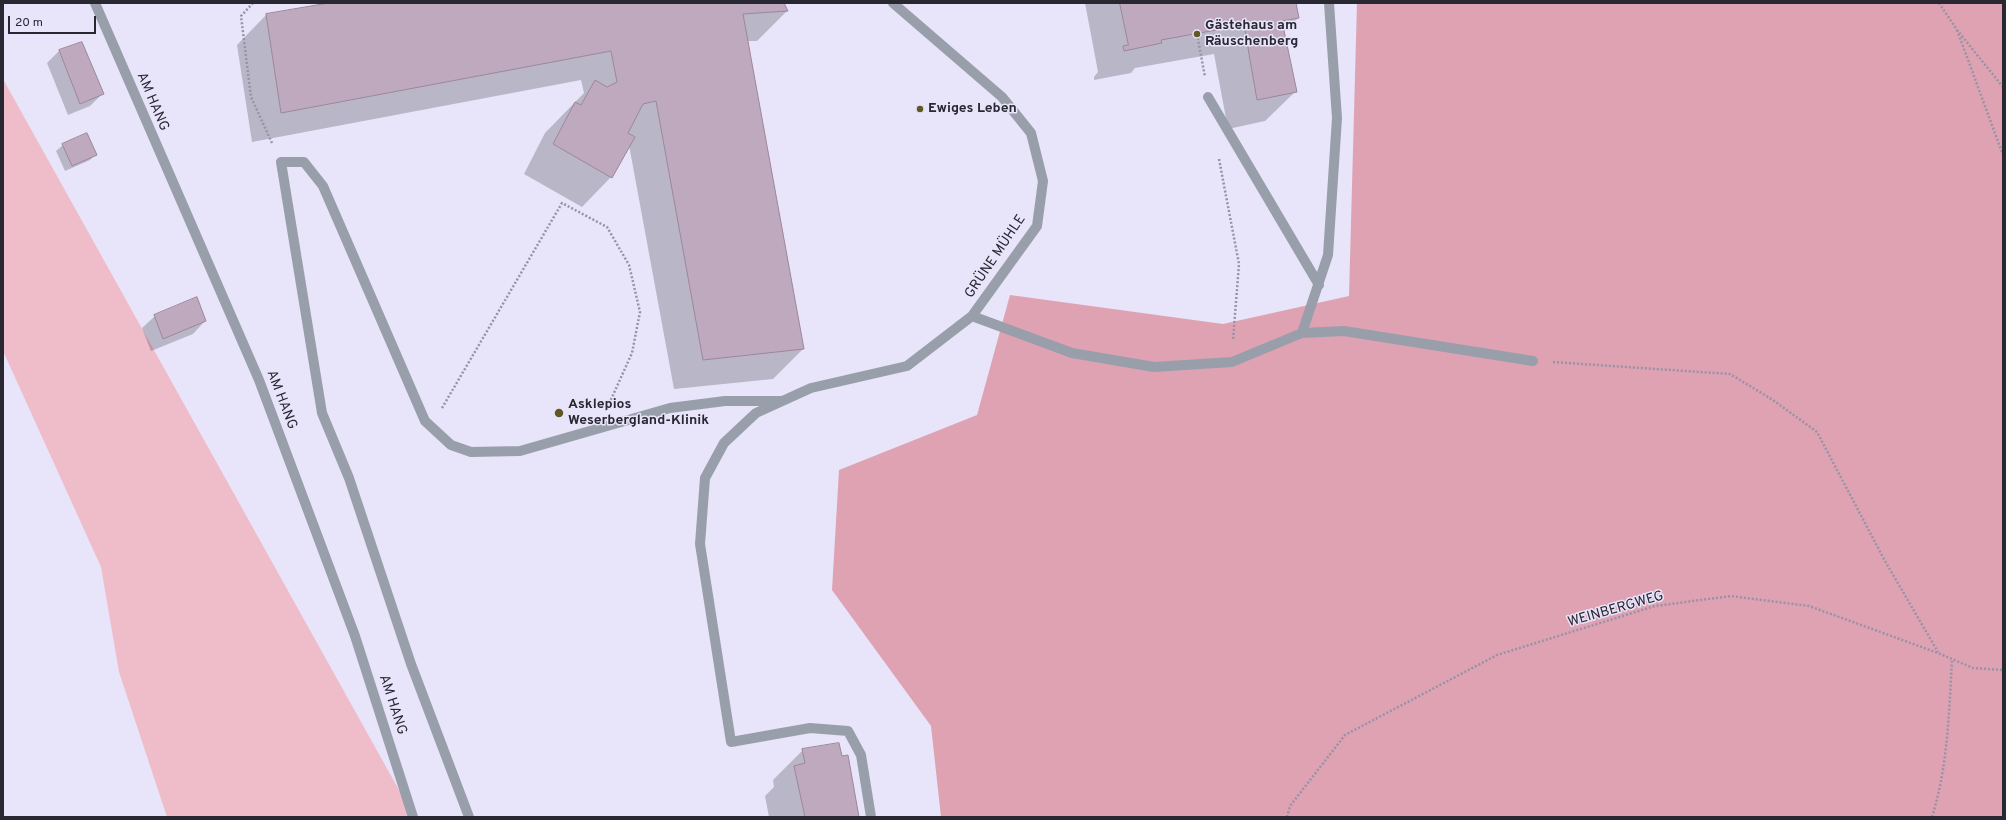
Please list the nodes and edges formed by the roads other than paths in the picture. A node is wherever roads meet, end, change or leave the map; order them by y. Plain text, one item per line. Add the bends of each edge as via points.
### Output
1 (95, 3) edge
2 (893, 3) edge
3 (1329, 3) edge
4 (1208, 96) road end
5 (1319, 284) junction
6 (972, 316) junction
7 (1302, 333) junction
8 (1533, 361) road end
9 (782, 401) junction
10 (413, 817) edge
11 (469, 817) edge
12 (871, 817) edge

1 - 10 street, AM HANG via 259,380 355,636
2 - 6 street, GRÜNE MÜHLE via 1002,97 1031,133 1042,181 1038,226
3 - 5 street via 1337,118 1328,255
4 - 5 street
5 - 7 street
6 - 7 street, GRÜNE MÜHLE via 1072,352 1154,367 1232,362
6 - 9 street via 907,366 811,388
7 - 8 street, GRÜNE MÜHLE via 1344,331
9 - 11 street via 725,401 670,408 520,452 471,452 451,445 425,421 323,186 304,162 281,162 322,413 349,478 411,664
9 - 12 street via 756,413 724,443 705,478 700,544 731,742 810,728 848,731 861,755

